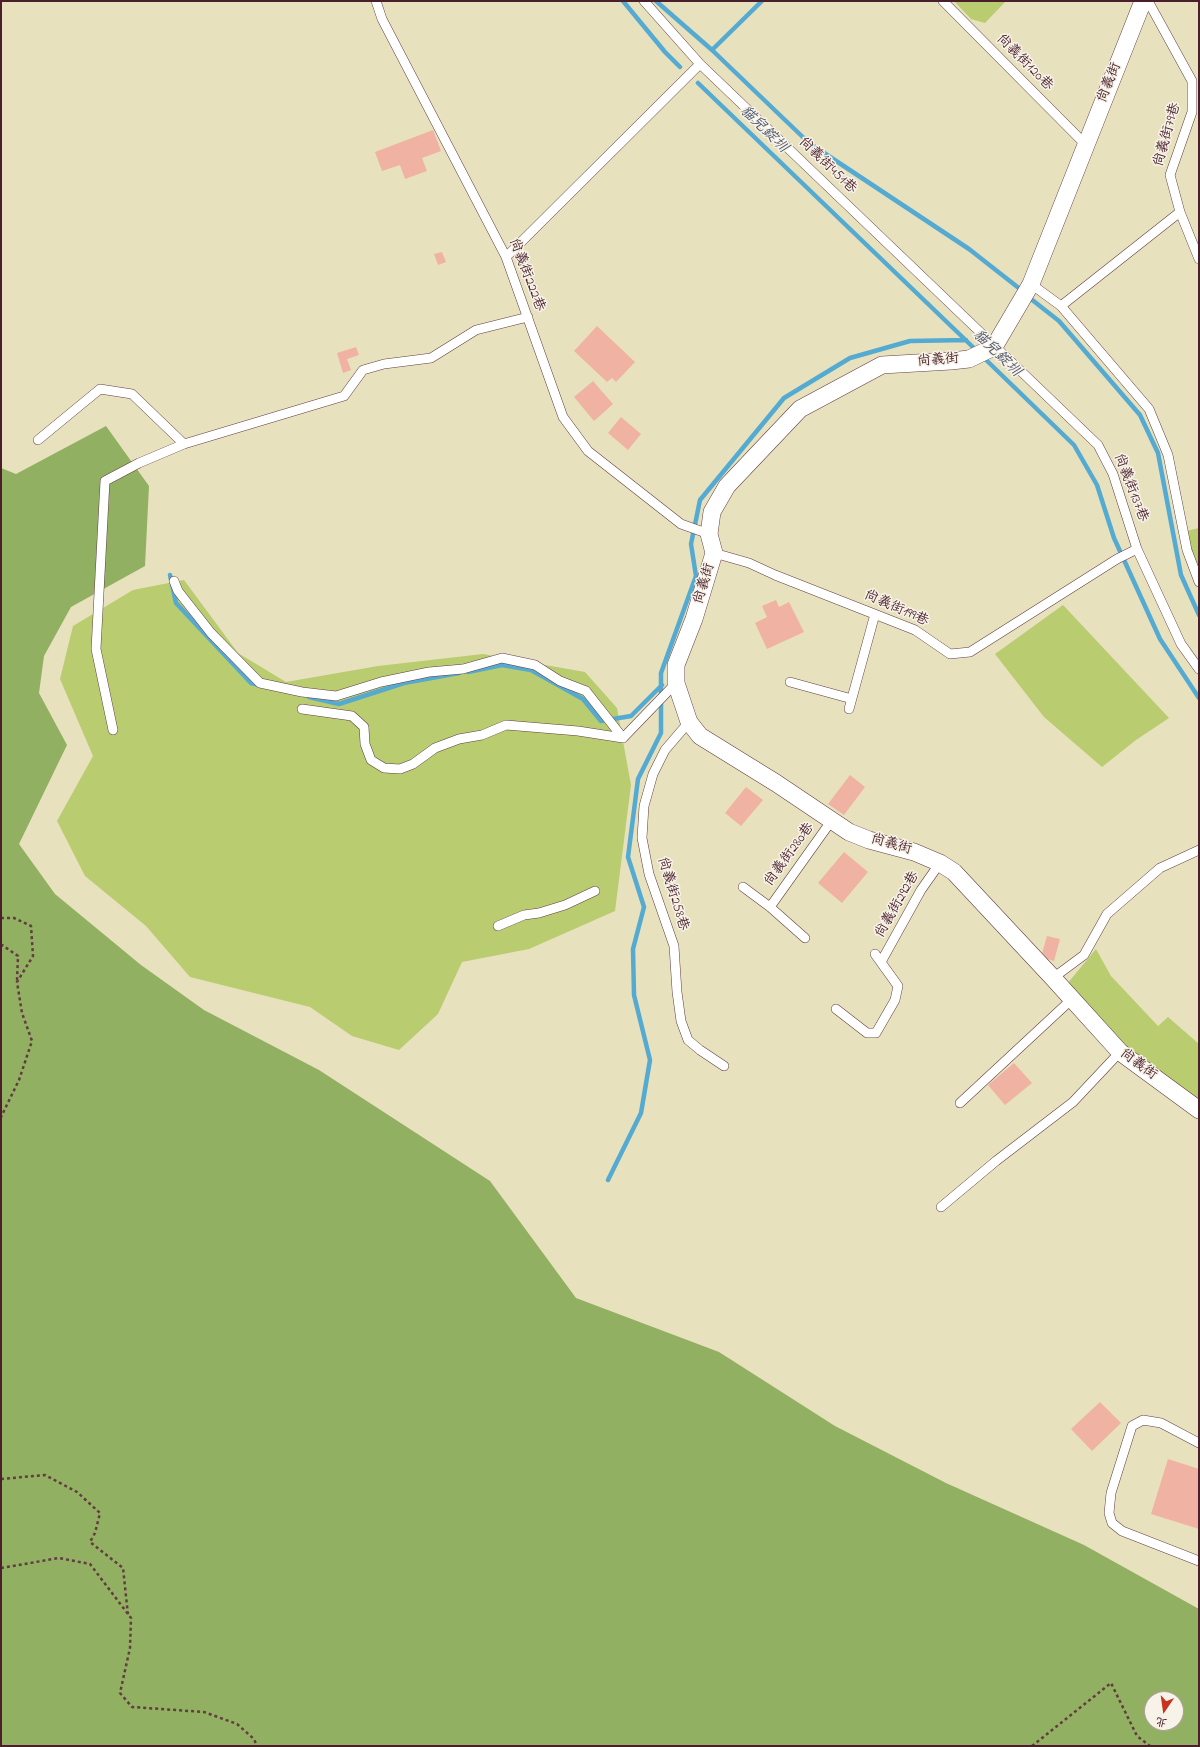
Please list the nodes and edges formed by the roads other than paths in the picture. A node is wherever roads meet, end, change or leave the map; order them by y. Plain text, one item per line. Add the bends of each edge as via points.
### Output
1 (376, 1) edge
2 (644, 1) edge
3 (943, 1) edge
4 (1143, 1) edge
5 (1148, 1) edge
6 (700, 64) junction
7 (1085, 144) junction
8 (1180, 212) junction
9 (506, 257) junction
10 (1199, 258) edge
11 (1031, 284) junction
12 (1061, 306) junction
13 (528, 317) junction
14 (994, 347) junction
15 (38, 440) dead end
16 (184, 444) junction
17 (709, 534) junction
18 (1138, 549) junction
19 (714, 553) junction
20 (174, 581) dead end
21 (1199, 582) edge
22 (875, 614) junction
23 (1199, 669) edge
24 (790, 682) dead end
25 (673, 686) junction
26 (852, 699) junction
27 (302, 709) dead end
28 (849, 709) dead end
29 (689, 722) junction
30 (113, 730) dead end
31 (623, 738) junction
32 (832, 820) junction
33 (1199, 850) edge
34 (940, 863) junction
35 (743, 887) dead end
36 (595, 891) dead end
37 (770, 907) junction
38 (498, 926) dead end
39 (805, 938) dead end
40 (875, 954) dead end
41 (881, 962) junction
42 (1053, 978) junction
43 (1072, 999) junction
44 (836, 1009) dead end
45 (1120, 1052) junction
46 (724, 1066) dead end
47 (960, 1103) dead end
48 (1199, 1110) edge
49 (941, 1208) dead end
50 (1199, 1444) edge
51 (1199, 1561) edge

1 - 9 lane, 尚義街222巷 via 382,18
2 - 6 lane, 尚義街451巷
3 - 7 lane, 尚義街120巷
4 - 7 street, 尚義街
5 - 8 lane, 尚義街79巷 via 1192,81 1192,112 1170,175
6 - 9 lane
6 - 14 lane, 尚義街451巷
7 - 11 street, 尚義街
8 - 10 lane, 尚義街79巷
8 - 12 lane
9 - 13 lane, 尚義街222巷
11 - 12 lane
11 - 14 street, 尚義街
12 - 21 lane via 1149,409 1168,455 1187,550
13 - 16 lane via 476,330 431,358 384,364 363,370 344,396
13 - 17 lane, 尚義街222巷 via 563,417 588,451 685,525
14 - 17 street, 尚義街 via 970,359 882,364 800,408 727,486 712,512
14 - 18 lane, 尚義街137巷 via 1098,445 1113,474
15 - 16 lane via 100,389 132,394
16 - 30 lane via 139,463 106,481 96,649
17 - 19 street, 尚義街
18 - 22 lane, 尚義街199巷 via 1117,559 970,652 950,654 915,630
18 - 23 lane, 尚義街137巷 via 1181,644
19 - 22 lane, 尚義街199巷 via 749,563
19 - 25 street, 尚義街 via 694,619 676,666
20 - 31 lane via 178,592 211,633 260,683 336,696 381,682 429,672 463,669 502,658 535,665 560,681 586,691
22 - 26 lane
24 - 26 lane
25 - 29 street, 尚義街
25 - 31 lane
26 - 28 lane
27 - 31 lane via 352,716 364,727 365,744 371,760 384,768 400,769 413,764 435,748 459,739 482,735 506,725
29 - 32 street, 尚義街 via 700,736
29 - 46 lane, 尚義街258巷 via 665,750 653,774 644,806 642,838 649,874 674,946 681,1021 688,1040
32 - 34 street, 尚義街 via 849,832 869,840 914,852
32 - 37 lane, 尚義街280巷
33 - 42 lane via 1160,868 1107,914 1084,955
34 - 41 lane, 尚義街292巷 via 921,890
34 - 42 street, 尚義街 via 954,872 976,894
35 - 37 lane
36 - 38 lane via 564,905 524,915
37 - 39 lane
40 - 41 lane
41 - 44 lane via 898,986 895,1000 876,1033 867,1033
42 - 43 street, 尚義街
43 - 45 street, 尚義街
43 - 47 lane
45 - 48 street, 尚義街
45 - 49 lane via 1073,1102 996,1161
50 - 51 lane via 1161,1423 1143,1420 1132,1426 1111,1493 1109,1513 1112,1523 1122,1531

